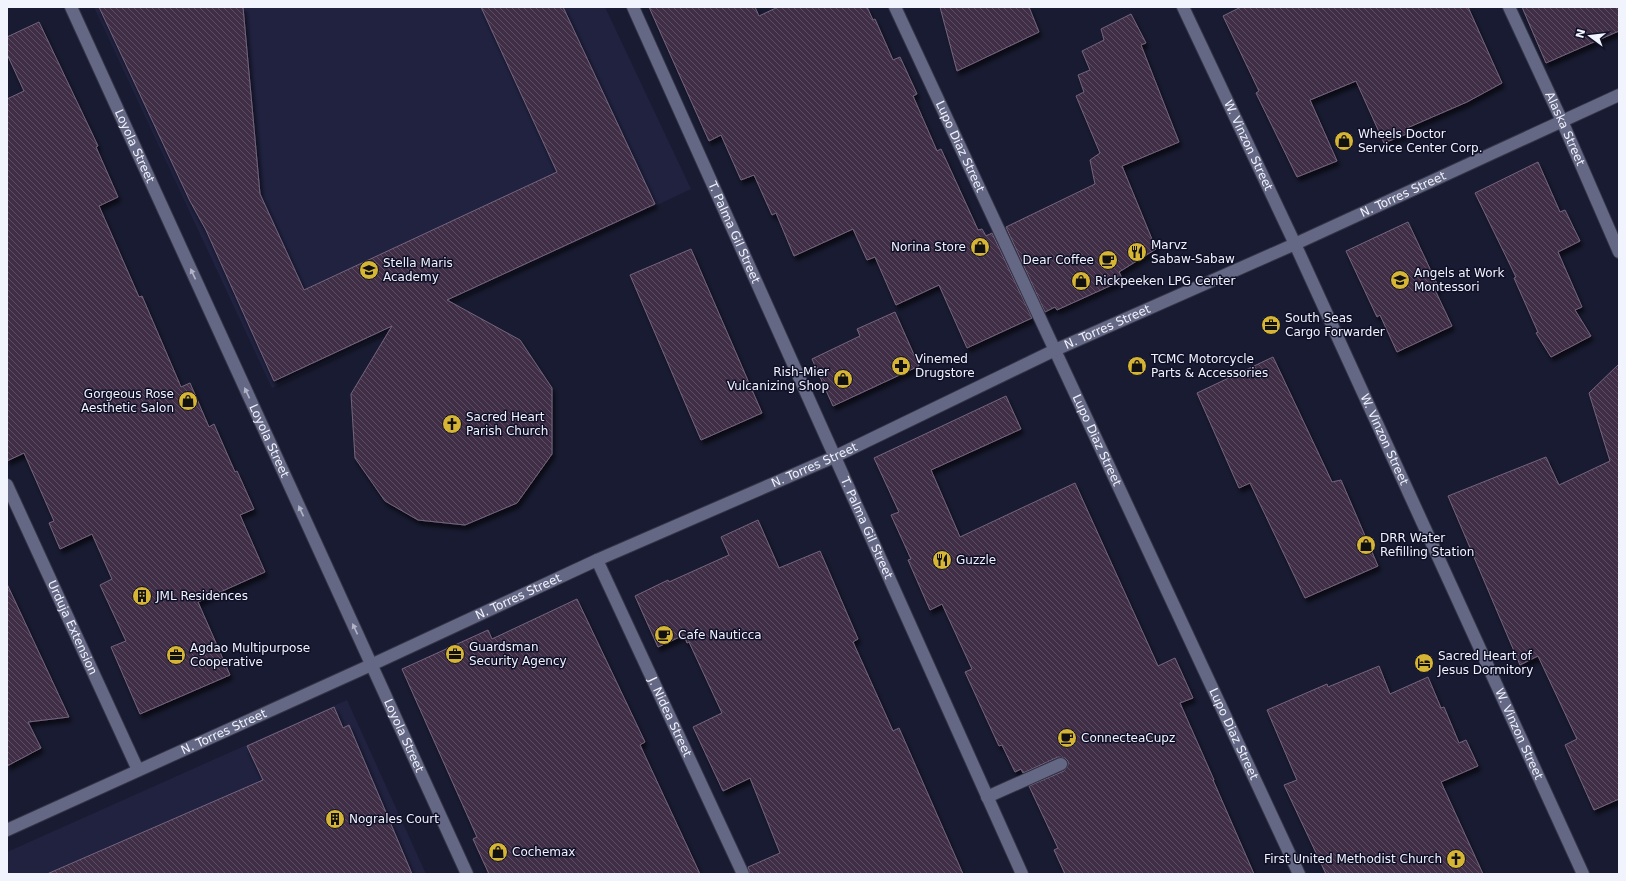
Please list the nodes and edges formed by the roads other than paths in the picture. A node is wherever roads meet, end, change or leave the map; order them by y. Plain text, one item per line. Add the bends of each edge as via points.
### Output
1 (71, 7) edge
2 (633, 7) edge
3 (894, 7) edge
4 (1183, 7) edge
5 (1509, 7) edge
6 (1619, 95) edge
7 (1562, 121) junction
8 (1295, 244) junction
9 (1619, 252) edge
10 (1055, 350) junction
11 (834, 457) junction
12 (7, 486) edge
13 (597, 560) junction
14 (371, 665) junction
15 (1061, 764) dead end
16 (138, 770) junction
17 (987, 797) junction
18 (7, 830) edge
19 (467, 874) edge
20 (743, 874) edge
21 (1022, 874) edge
22 (1299, 874) edge
23 (1583, 874) edge

14 -> 1 street, Loyola Street
2 - 11 street, T. Palma Gil Street
3 - 10 street, Lupo Diaz Street
4 - 8 street, W. Vinzon Street
5 - 7 street, Alaska Street
6 - 7 street, N. Torres Street
7 - 8 street, N. Torres Street
7 - 9 street, Alaska Street
8 - 10 street, N. Torres Street
8 - 23 street, W. Vinzon Street
10 - 11 street, N. Torres Street
10 - 22 street, Lupo Diaz Street
11 - 13 street, N. Torres Street
11 - 17 street, T. Palma Gil Street
12 - 16 street, Urduja Extension
13 - 14 street, N. Torres Street
13 - 20 street, J. Nidea Street
14 - 16 street, N. Torres Street
14 - 19 street, Loyola Street
15 - 17 street
16 - 18 street, N. Torres Street
17 - 21 street, T. Palma Gil Street

